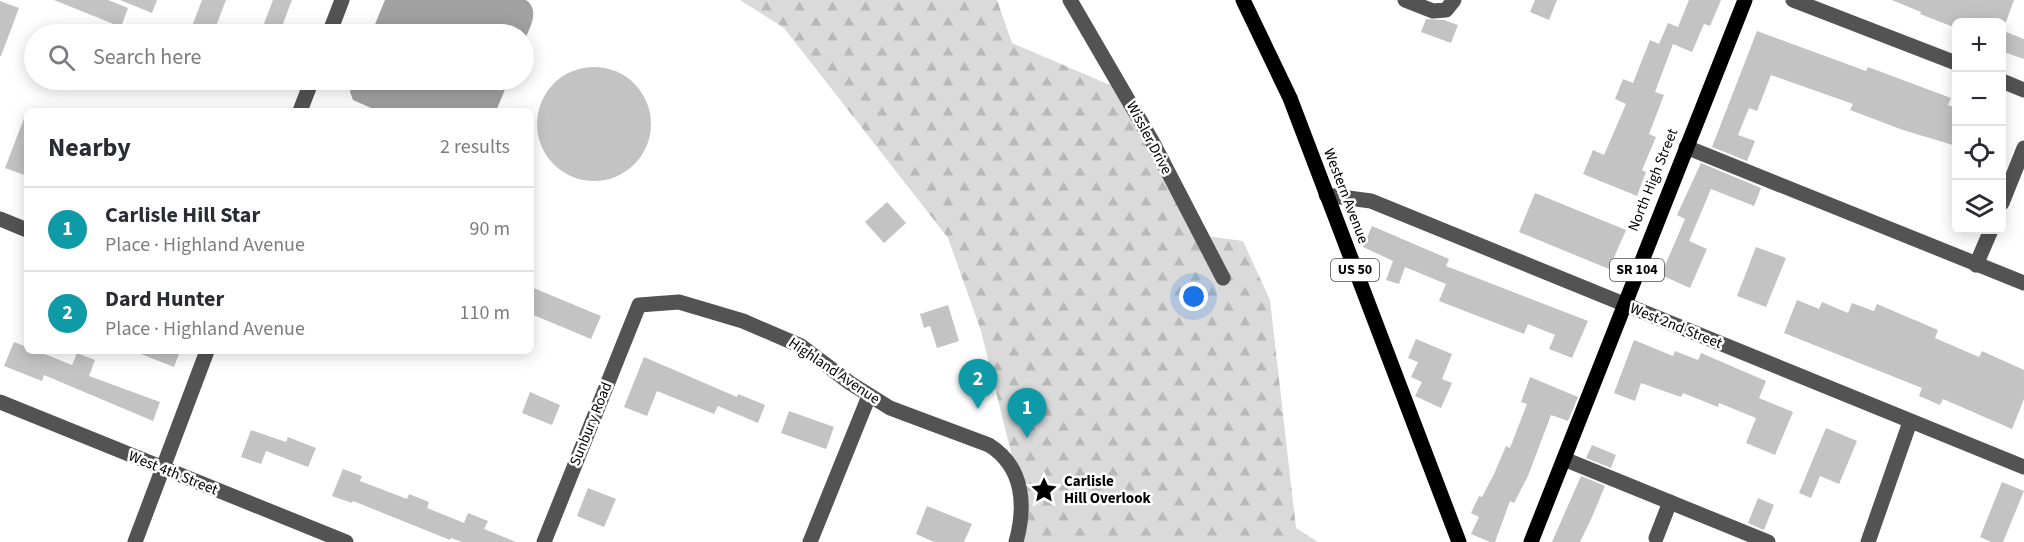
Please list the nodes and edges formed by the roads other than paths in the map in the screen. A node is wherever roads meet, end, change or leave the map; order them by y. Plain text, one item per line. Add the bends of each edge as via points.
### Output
1 (342, 0) edge
2 (1070, 0) edge
3 (1243, 0) edge
4 (1405, 0) edge
5 (1454, 0) edge
6 (1745, 0) edge
7 (1793, 0) edge
8 (333, 24) edge
9 (1952, 61) edge
10 (2006, 83) edge
11 (308, 90) edge
12 (2024, 90) edge
13 (301, 108) edge
14 (1686, 147) junction
15 (2024, 148) edge
16 (2006, 191) edge
17 (1326, 195) junction
18 (0, 219) edge
19 (24, 229) edge
20 (1989, 234) edge
21 (1976, 265) junction
22 (1223, 278) dead end
23 (2024, 283) edge
24 (639, 305) joint
25 (1623, 305) junction
26 (206, 354) edge
27 (869, 396) junction
28 (0, 402) edge
29 (1910, 422) junction
30 (1564, 459) junction
31 (2024, 467) edge
32 (163, 469) junction
33 (1670, 502) junction
34 (1657, 540) edge
35 (1458, 541) edge
36 (135, 542) edge
37 (346, 542) edge
38 (544, 542) edge
39 (810, 542) edge
40 (1016, 542) edge
41 (1531, 542) edge
42 (1768, 542) edge
43 (1868, 542) edge

1 - 8 street
2 - 22 street, Wissler Drive via 1152,141
3 - 17 main road, Western Avenue / US 50 via 1290,98
4 - 5 street via 1433,11 1446,10
6 - 14 main road, North High Street / SR 104
7 - 9 street
10 - 12 street
11 - 13 street
14 - 21 street
14 - 25 main road, North High Street / SR 104
15 - 16 street
17 - 25 street, West 2nd Street via 1371,201
17 - 35 main road, Western Avenue / US 50
18 - 19 street
20 - 21 street
21 - 23 street
24 - 27 street, Highland Avenue via 679,302 744,321 801,346
24 - 38 street, Sunbury Road
25 - 29 street, West 2nd Street
25 - 30 main road, North High Street / SR 104
26 - 32 street
27 - 39 street
27 - 40 street, Highland Avenue via 1003,454 1016,473 1022,504
28 - 32 street, West 4th Street
29 - 31 street, West 2nd Street
29 - 43 street
30 - 33 street
30 - 41 main road, North High Street / SR 104
32 - 36 street
32 - 37 street, West 4th Street
33 - 34 street
33 - 42 street

